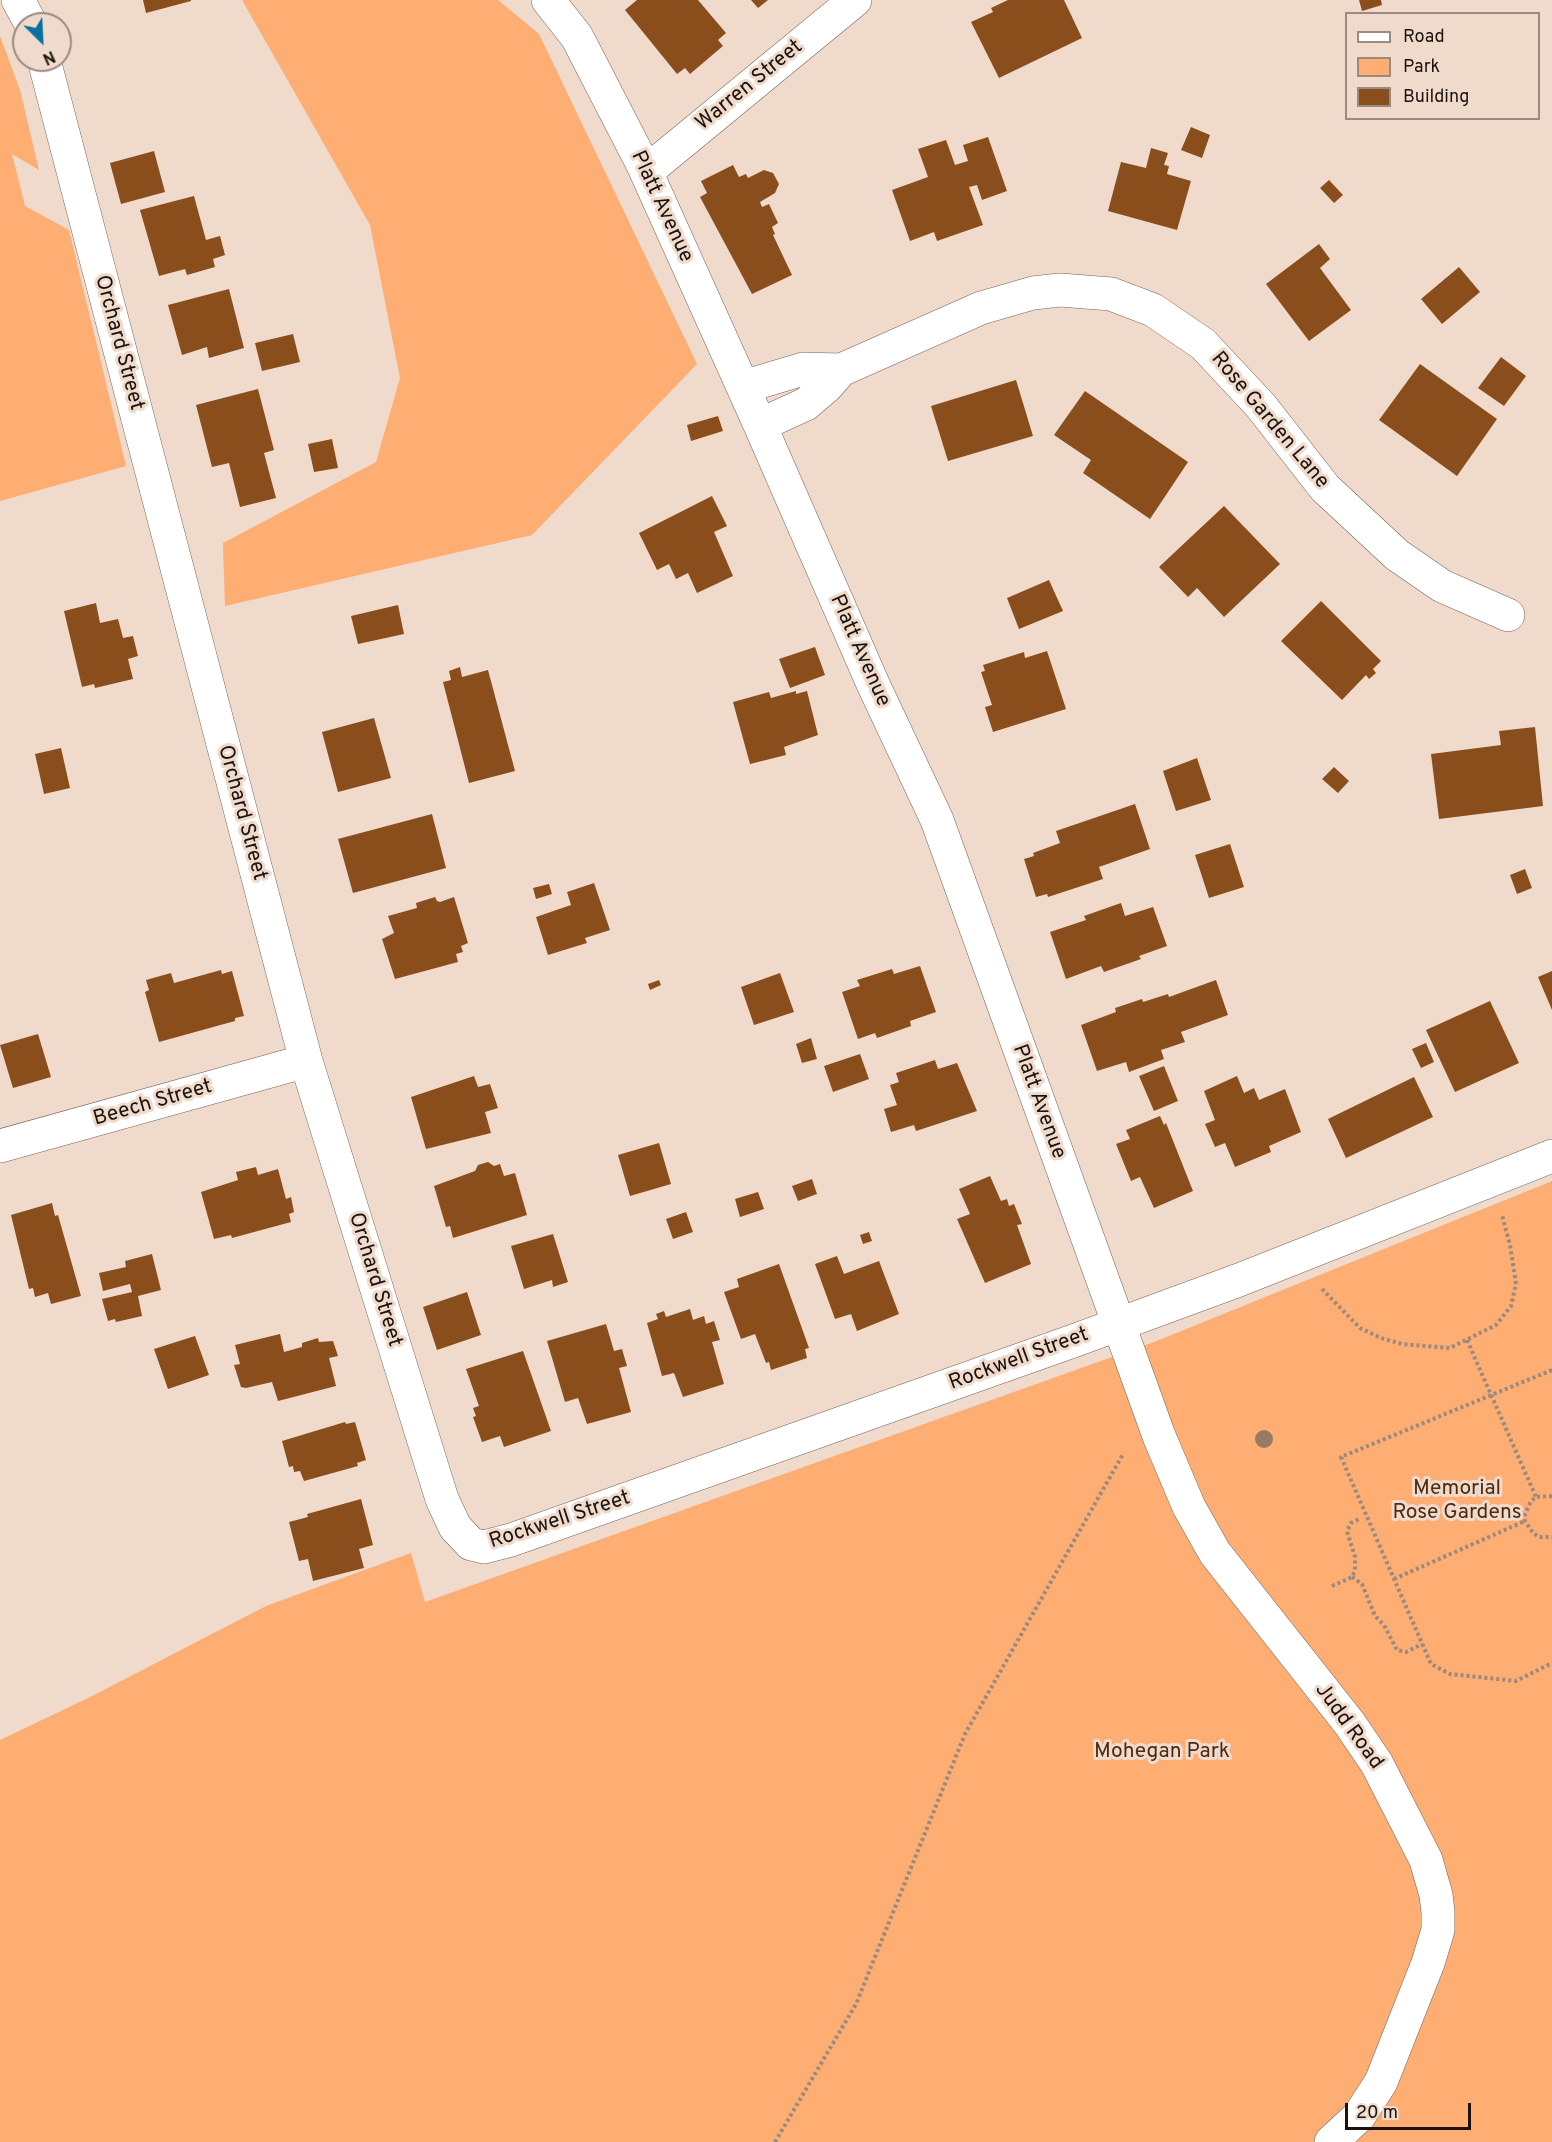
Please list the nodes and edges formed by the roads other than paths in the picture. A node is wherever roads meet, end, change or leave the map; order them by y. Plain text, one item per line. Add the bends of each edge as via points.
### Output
1 (548, 0) edge
2 (855, 0) edge
3 (47, 72) edge
4 (646, 172) junction
5 (841, 370) junction
6 (743, 387) junction
7 (760, 424) junction
8 (1508, 615) dead end
9 (306, 1061) junction
10 (0, 1146) edge
11 (1552, 1156) edge
12 (1119, 1324) junction
13 (480, 1546) joint
14 (1331, 2142) edge

1 - 4 street, Platt Avenue via 578,37
2 - 4 street, Warren Street
3 - 9 street, Orchard Street
4 - 6 street, Platt Avenue
5 - 6 street, Rose Garden Lane via 803,369
5 - 7 street, Rose Garden Lane via 806,404
5 - 8 street, Rose Garden Lane via 1008,299 1060,290 1132,300 1176,323 1225,365 1325,488 1373,536 1442,586
6 - 7 street, Platt Avenue
7 - 12 street, Platt Avenue via 937,820
9 - 10 street, Beech Street
9 - 13 street, Orchard Street via 442,1499 455,1527 471,1544
11 - 12 street, Rockwell Street
12 - 13 street, Rockwell Street via 511,1540
12 - 14 street, Judd Road via 1176,1477 1203,1534 1377,1764 1413,1831 1432,1878 1438,1930 1416,1995 1370,2101

